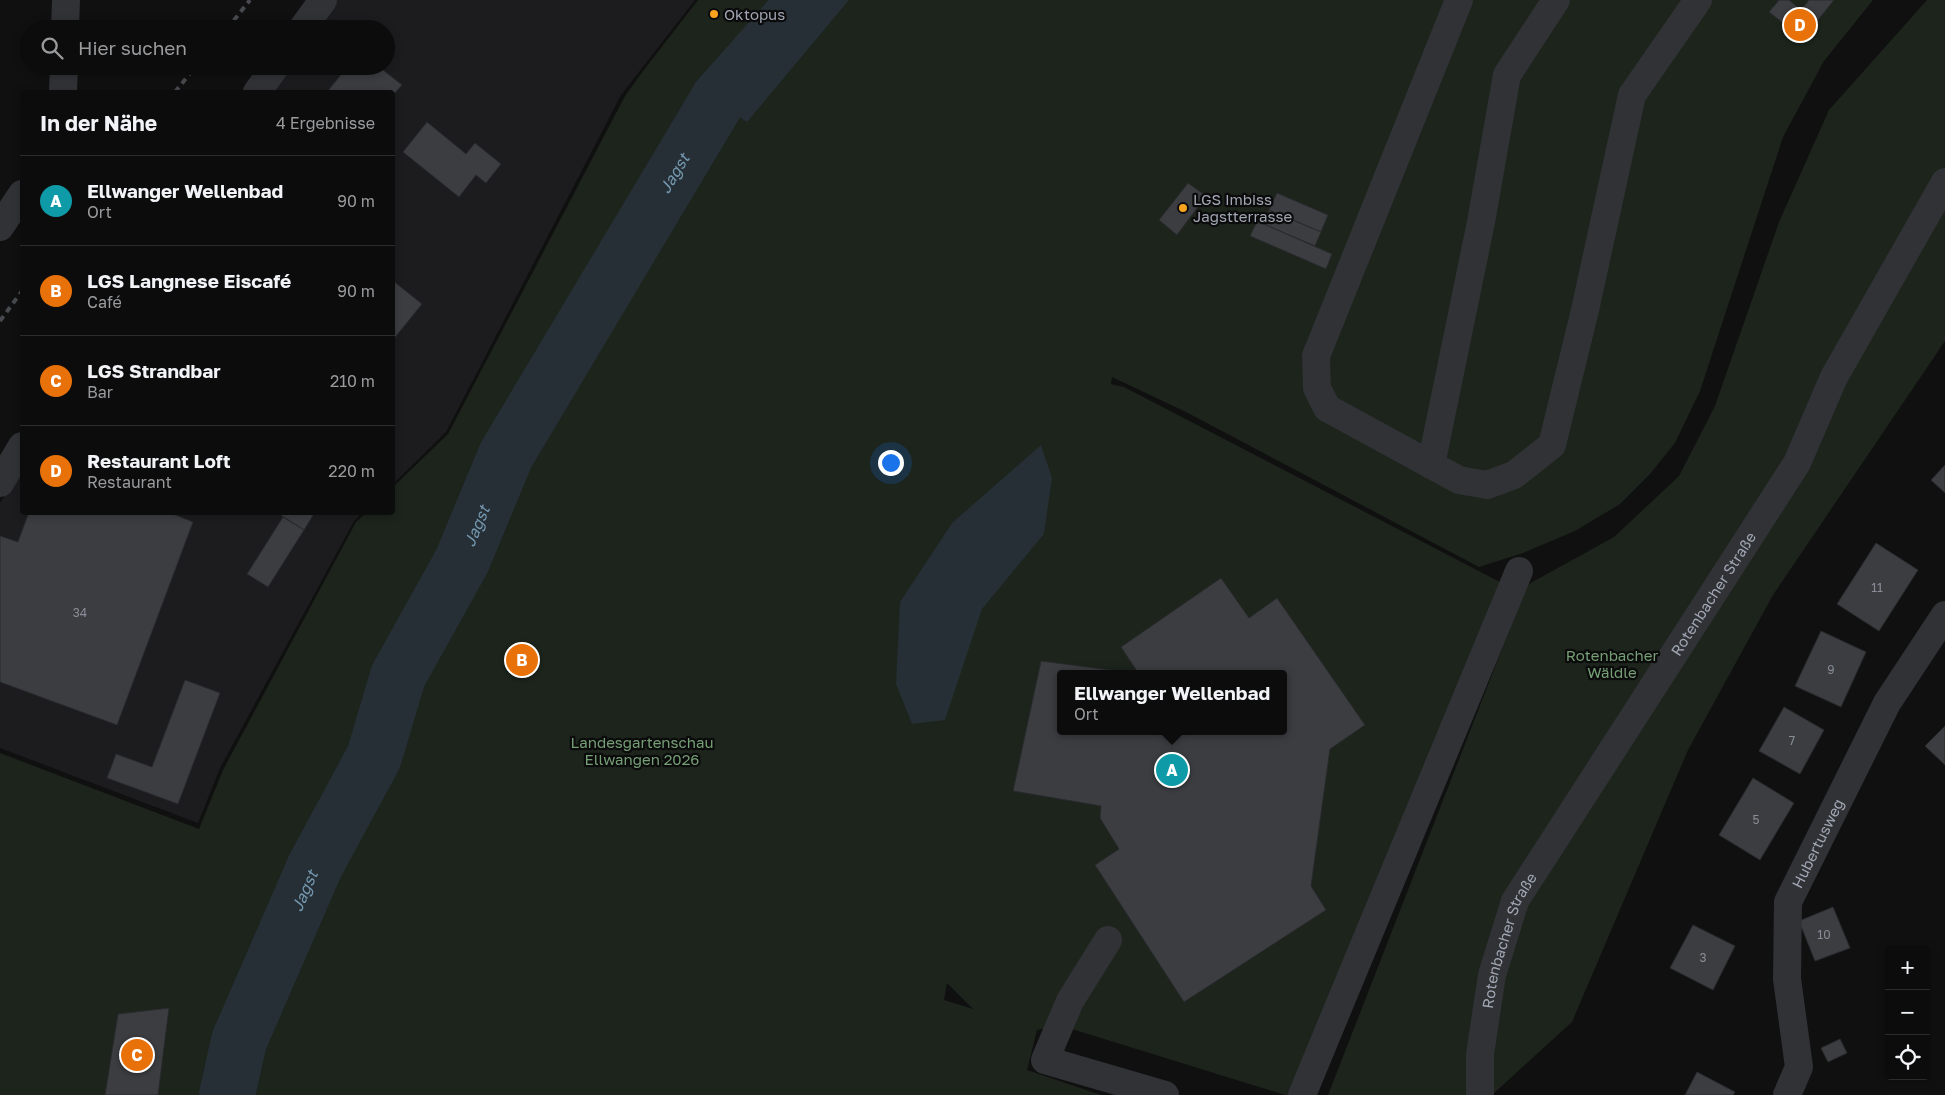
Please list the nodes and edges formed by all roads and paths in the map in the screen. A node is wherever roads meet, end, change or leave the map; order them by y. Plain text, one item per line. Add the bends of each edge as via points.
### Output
1 (66, 0) edge
2 (323, 0) edge
3 (1459, 0) edge
4 (1556, 0) edge
5 (1698, 0) edge
6 (65, 20) edge
7 (309, 20) edge
8 (64, 75) edge
9 (269, 75) edge
10 (63, 90) edge
11 (258, 90) edge
12 (1945, 182) edge
13 (20, 197) edge
14 (0, 227) edge
15 (20, 449) edge
16 (1431, 464) junction
17 (0, 483) edge
18 (1519, 571) dead end
19 (1945, 615) edge
20 (1108, 940) dead end
21 (1165, 1095) edge
22 (1302, 1095) edge
23 (1480, 1095) edge
24 (1787, 1095) edge

1 - 6 street
2 - 7 street
3 - 16 street via 1316,356 1317,388 1327,408
4 - 16 street via 1507,75 1481,222
5 - 16 street via 1632,95 1552,446 1514,476 1487,485 1459,480
8 - 10 street
9 - 11 street
12 - 23 street, Rotenbacher Straße via 1834,377 1797,463 1514,901 1492,976 1480,1054
13 - 14 street
15 - 17 street
18 - 22 street
19 - 24 street, Hubertusweg via 1887,703 1788,902 1787,979 1799,1067
20 - 21 street via 1070,1001 1044,1060

